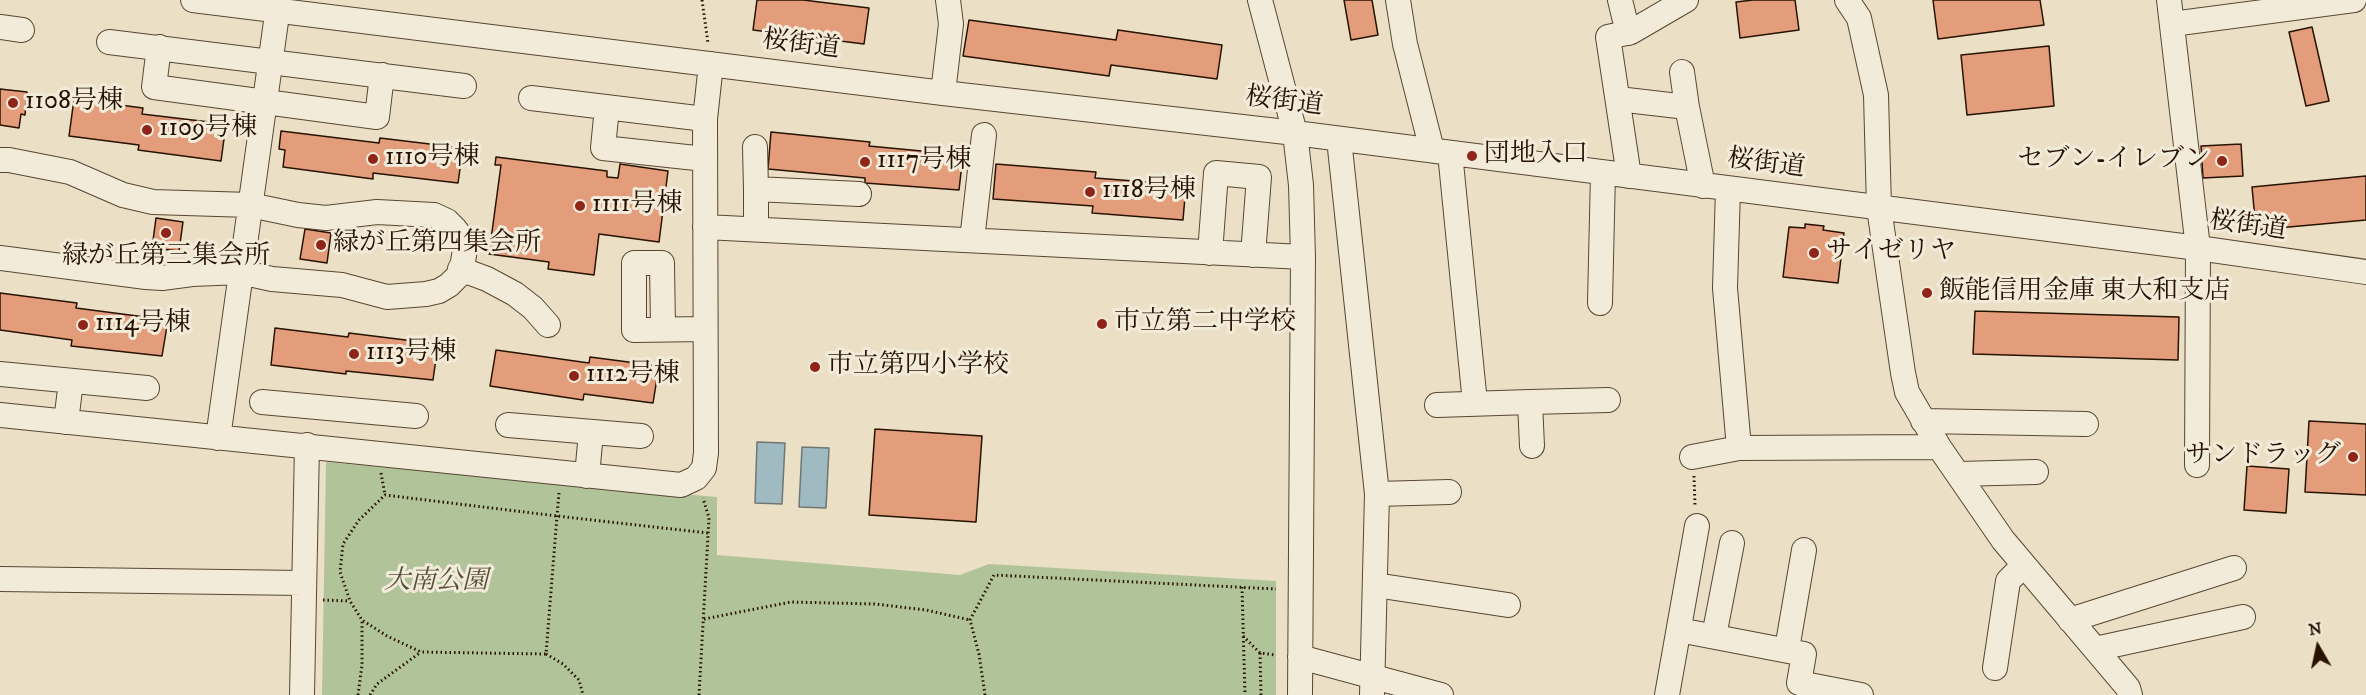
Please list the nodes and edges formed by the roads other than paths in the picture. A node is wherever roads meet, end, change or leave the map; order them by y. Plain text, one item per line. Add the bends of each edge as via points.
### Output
1 (193, 0) edge
2 (948, 0) edge
3 (1260, 0) edge
4 (1398, 0) edge
5 (1620, 0) edge
6 (1686, 0) edge
7 (1847, 0) edge
8 (2169, 0) edge
9 (2354, 0) edge
10 (278, 5) edge
11 (2172, 24) junction
12 (1628, 33) junction
13 (110, 42) dead end
14 (159, 47) junction
15 (271, 61) junction
16 (711, 63) junction
17 (1683, 72) dead end
18 (382, 75) junction
19 (464, 86) dead end
20 (943, 93) junction
21 (531, 98) dead end
22 (1618, 99) junction
23 (265, 103) junction
24 (607, 107) junction
25 (1687, 107) junction
26 (705, 119) junction
27 (1295, 133) junction
28 (984, 135) dead end
29 (1340, 139) junction
30 (755, 147) dead end
31 (1441, 152) junction
32 (705, 159) junction
33 (0, 160) edge
34 (1603, 173) junction
35 (1629, 176) junction
36 (1703, 186) junction
37 (756, 189) junction
38 (1728, 189) junction
39 (859, 194) dead end
40 (250, 205) junction
41 (1879, 208) junction
42 (705, 227) junction
43 (756, 229) junction
44 (972, 240) junction
45 (2198, 248) junction
46 (1210, 253) junction
47 (1253, 255) junction
48 (1303, 257) junction
49 (0, 258) edge
50 (460, 269) junction
51 (240, 272) junction
52 (2366, 272) edge
53 (1600, 303) dead end
54 (548, 326) dead end
55 (663, 329) dead end
56 (705, 329) junction
57 (0, 374) edge
58 (71, 381) junction
59 (147, 388) dead end
60 (1608, 400) dead end
61 (262, 402) dead end
62 (1530, 402) junction
63 (1475, 403) junction
64 (1437, 405) dead end
65 (358, 411) junction
66 (0, 415) edge
67 (416, 416) dead end
68 (1923, 421) junction
69 (66, 422) junction
70 (2086, 424) dead end
71 (508, 425) dead end
72 (591, 432) junction
73 (641, 436) dead end
74 (218, 438) junction
75 (307, 446) junction
76 (1532, 446) dead end
77 (1939, 447) junction
78 (1740, 448) junction
79 (353, 451) junction
80 (1692, 457) road end
81 (2197, 465) dead end
82 (2036, 472) dead end
83 (1958, 474) junction
84 (587, 476) junction
85 (1449, 492) dead end
86 (1377, 494) junction
87 (1697, 526) road end
88 (1732, 543) dead end
89 (1804, 550) dead end
90 (2024, 565) junction
91 (2234, 568) dead end
92 (0, 579) edge
93 (303, 583) junction
94 (1375, 585) junction
95 (1508, 605) dead end
96 (2243, 617) dead end
97 (2070, 620) junction
98 (1679, 630) junction
99 (1714, 636) junction
100 (1787, 649) junction
101 (2095, 649) junction
102 (1300, 657) junction
103 (1995, 668) dead end
104 (1372, 686) edge
105 (302, 695) edge
106 (1300, 695) edge
107 (1441, 695) edge
108 (1667, 695) edge
109 (1861, 695) edge
110 (2130, 695) edge

1 - 10 street, 桜街道
2 - 20 street via 951,24
3 - 27 street
4 - 31 street via 1405,45
5 - 12 street
6 - 12 street
7 - 41 street via 1859,18 1876,95
8 - 11 street
9 - 11 street
10 - 15 street
10 - 16 street, 桜街道
11 - 45 street
12 - 22 street via 1608,37
13 - 14 street
14 - 15 street
14 - 23 street via 154,87
15 - 18 street
15 - 23 street
16 - 20 street, 桜街道
16 - 26 street
17 - 25 street
18 - 19 street
18 - 23 street via 377,117
20 - 27 street, 桜街道
21 - 24 street
22 - 25 street
22 - 35 street
23 - 40 street
24 - 26 street
24 - 32 street via 603,148
25 - 36 street
26 - 32 street
27 - 29 street, 桜街道
27 - 48 street
28 - 44 street
29 - 31 street, 桜街道
29 - 86 street
30 - 37 street
31 - 34 street, 桜街道
31 - 63 street
32 - 42 street
33 - 40 street via 70,172 123,195 153,202
34 - 35 street, 桜街道
34 - 53 street
35 - 36 street, 桜街道
36 - 38 street, 桜街道
37 - 39 street
37 - 43 street
38 - 41 street, 桜街道
38 - 78 street via 1725,288
40 - 50 street via 326,218 377,212 434,215 447,221 462,238 465,249
40 - 51 street
41 - 45 street, 桜街道
41 - 68 street via 1903,373 1907,392
42 - 43 street
42 - 56 street
43 - 44 street
44 - 46 street
45 - 52 street, 桜街道
45 - 81 street
46 - 47 street
46 - 47 street via 1216,173 1259,177
47 - 48 street
48 - 102 street
49 - 51 street via 162,278
50 - 51 street via 454,280 439,291 387,297 342,285
50 - 54 street via 515,294
51 - 74 street
55 - 56 street
56 - 84 street via 706,453 704,468 696,478 681,485
57 - 58 street
58 - 59 street
58 - 69 street
60 - 62 street
61 - 65 street
62 - 63 street
62 - 76 street
63 - 64 street
65 - 67 street
65 - 79 street
66 - 69 street
68 - 70 street
68 - 77 street
69 - 74 street
71 - 72 street
72 - 73 street
72 - 84 street
74 - 75 street
75 - 79 street
75 - 93 street
77 - 78 street
77 - 83 street
78 - 80 street
79 - 84 street
82 - 83 street
83 - 90 street
85 - 86 street
86 - 94 street
87 - 98 street
88 - 99 street
89 - 100 street
90 - 97 street
90 - 103 street via 2008,581
91 - 97 street
92 - 93 street
93 - 105 street
94 - 95 street
94 - 104 street
96 - 101 street
97 - 101 street
98 - 99 street
98 - 108 street
99 - 100 street
100 - 109 street via 1804,654 1800,683
101 - 110 street
102 - 104 street
102 - 106 street
104 - 107 street

